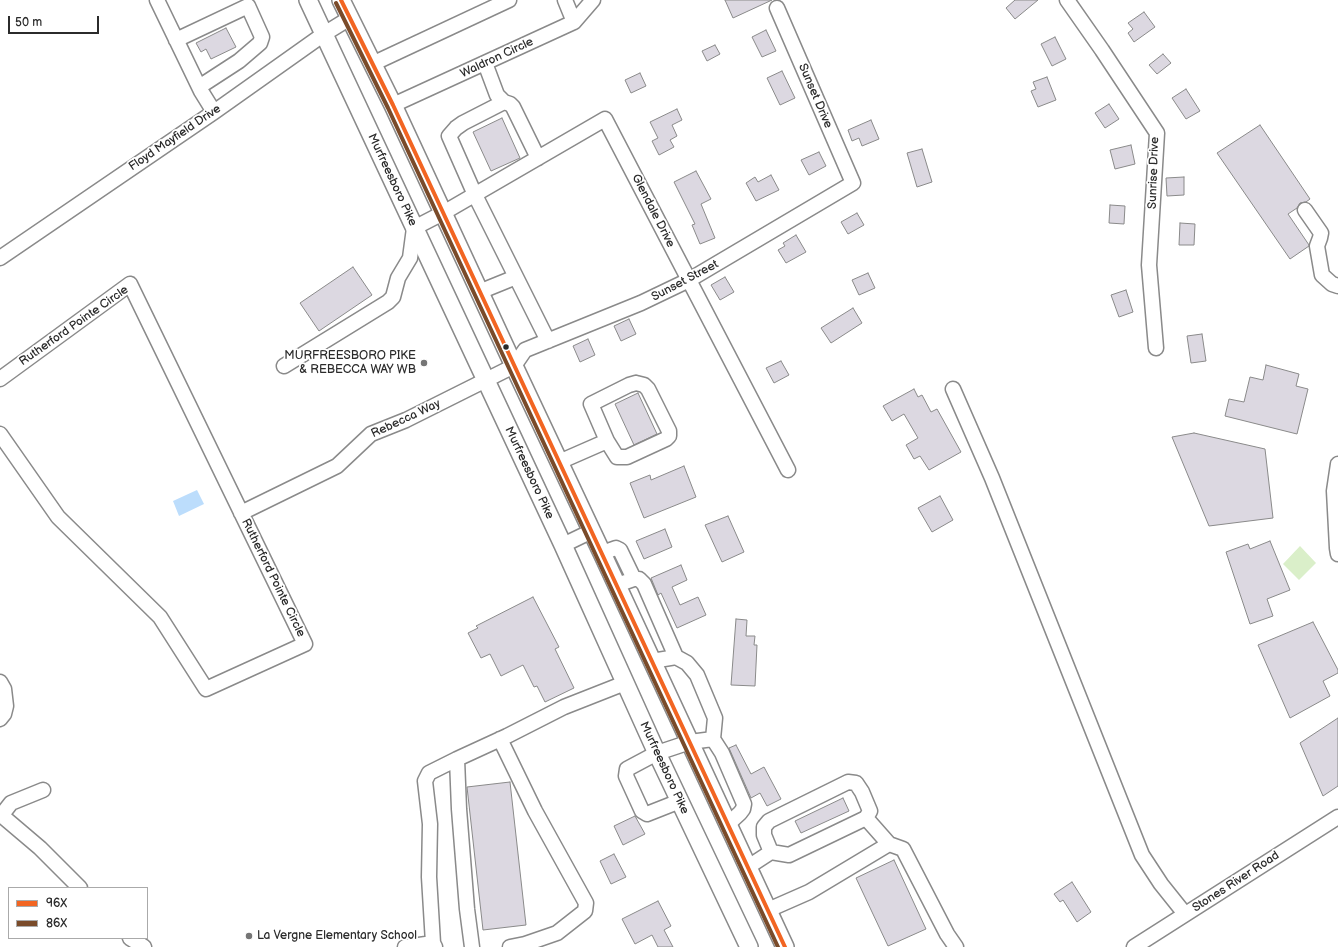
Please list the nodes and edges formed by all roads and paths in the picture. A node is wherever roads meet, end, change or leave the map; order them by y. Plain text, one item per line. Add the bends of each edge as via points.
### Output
1 (157, 0) edge
2 (308, 0) edge
3 (341, 0) edge
4 (509, 0) edge
5 (565, 0) edge
6 (592, 0) edge
7 (1067, 0) edge
8 (247, 3) edge
9 (777, 8) dead end
10 (350, 18) junction
11 (574, 22) junction
12 (324, 34) junction
13 (176, 40) junction
14 (484, 63) junction
15 (372, 64) junction
16 (199, 86) junction
17 (504, 102) junction
18 (393, 105) junction
19 (214, 112) junction
20 (538, 158) junction
21 (853, 183) joint
22 (475, 195) junction
23 (1306, 210) dead end
24 (443, 214) junction
25 (414, 228) junction
26 (0, 258) edge
27 (516, 277) junction
28 (689, 280) junction
29 (1338, 286) edge
30 (479, 292) junction
31 (548, 341) junction
32 (1156, 348) dead end
33 (284, 366) dead end
34 (514, 366) junction
35 (0, 379) edge
36 (486, 381) junction
37 (953, 389) dead end
38 (0, 434) edge
39 (607, 441) junction
40 (559, 462) junction
41 (1338, 464) edge
42 (788, 470) dead end
43 (241, 512) junction
44 (592, 531) junction
45 (563, 545) junction
46 (602, 553) junction
47 (1338, 554) edge
48 (634, 579) junction
49 (617, 585) junction
50 (676, 657) junction
51 (652, 661) junction
52 (0, 682) edge
53 (625, 683) junction
54 (0, 719) edge
55 (500, 739) junction
56 (713, 740) junction
57 (690, 742) junction
58 (657, 753) junction
59 (457, 759) junction
60 (43, 790) dead end
61 (680, 801) junction
62 (1, 815) edge
63 (1338, 817) edge
64 (866, 818) junction
65 (728, 824) junction
66 (889, 844) junction
67 (771, 852) junction
68 (748, 868) junction
69 (79, 887) edge
70 (768, 910) junction
71 (1185, 914) junction
72 (132, 939) edge
73 (434, 945) edge
74 (745, 946) edge
75 (144, 947) edge
76 (405, 947) edge
77 (472, 947) edge
78 (510, 947) edge
79 (785, 947) edge
80 (956, 947) edge
81 (1134, 947) edge

1 - 13 street
2 - 12 main road, Murfreesboro Pike
3 - 10 main road
4 - 15 street
5 - 11 street
6 - 11 street, Waldron Circle
7 - 32 street, Sunrise Drive via 1157,133 1149,265
8 - 13 street
8 - 16 street via 262,38 260,43 239,61
9 - 21 street, Sunset Drive
10 - 12 street, Floyd Mayfield Drive
10 - 15 main road
11 - 14 street, Waldron Circle
12 - 19 street, Floyd Mayfield Drive
12 - 25 main road, Murfreesboro Pike
13 - 16 street
14 - 17 street via 497,95
14 - 18 street, Waldron Circle
15 - 18 main road
16 - 19 street
17 - 20 street via 513,107
17 - 22 street via 463,123 449,136
18 - 24 main road
19 - 26 street, Floyd Mayfield Drive
20 - 22 street, Glendale Drive
20 - 28 street, Glendale Drive via 605,119
21 - 28 street, Sunset Street
22 - 24 street, Glendale Drive
22 - 27 street
23 - 29 street via 1321,233 1317,246 1322,275
24 - 25 street, Glendale Drive
24 - 30 main road
25 - 33 street via 410,258 398,278 394,297
25 - 36 main road, Murfreesboro Pike
27 - 30 street
27 - 31 street
28 - 31 street, Sunset Street via 641,303
28 - 42 street, Glendale Drive
30 - 34 main road
31 - 34 street, Sunset Street via 525,350
34 - 36 street, Rebecca Way
34 - 40 main road
35 - 43 street, Rutherford Pointe Circle via 130,284
36 - 43 street, Rebecca Way via 371,434 337,466
36 - 45 main road, Murfreesboro Pike
37 - 71 street via 992,478 1142,855
38 - 43 street, Rutherford Pointe Circle via 58,517 160,617 206,690 305,644
39 - 39 street via 591,404 629,385 644,385 669,431 669,436 627,457 617,457
39 - 40 street
40 - 44 main road
41 - 47 street via 1334,491
44 - 45 street
44 - 46 main road
45 - 53 main road, Murfreesboro Pike
46 - 48 street via 616,548 620,550
46 - 49 main road
48 - 49 street
48 - 50 street via 639,579 644,584
49 - 51 main road
50 - 51 street
50 - 56 street via 687,663 697,675 715,718
51 - 57 main road
52 - 54 street via 4,689 6,706
53 - 55 street via 564,707
53 - 58 main road, Murfreesboro Pike
55 - 59 street
55 - 78 street via 535,811 586,902 585,911 557,933
56 - 57 street
56 - 65 street via 722,753 744,804 740,814
57 - 58 street
57 - 65 main road
58 - 61 main road, Murfreesboro Pike
58 - 61 street via 627,768 626,776 642,811 648,814
59 - 73 street via 429,773 425,781 430,824 429,877
59 - 77 street
60 - 62 street via 11,803
61 - 74 main road, Murfreesboro Pike
62 - 69 street via 40,848
63 - 71 street, Stones River Road
64 - 66 street
64 - 67 street via 789,855
64 - 67 street via 870,811 862,792 856,783 848,782 769,821 764,828 764,835
65 - 68 main road
66 - 70 street via 809,892
66 - 80 street via 903,848
67 - 68 street
68 - 70 main road
70 - 79 main road
71 - 81 street, Stones River Road
72 - 75 street
73 - 76 street

